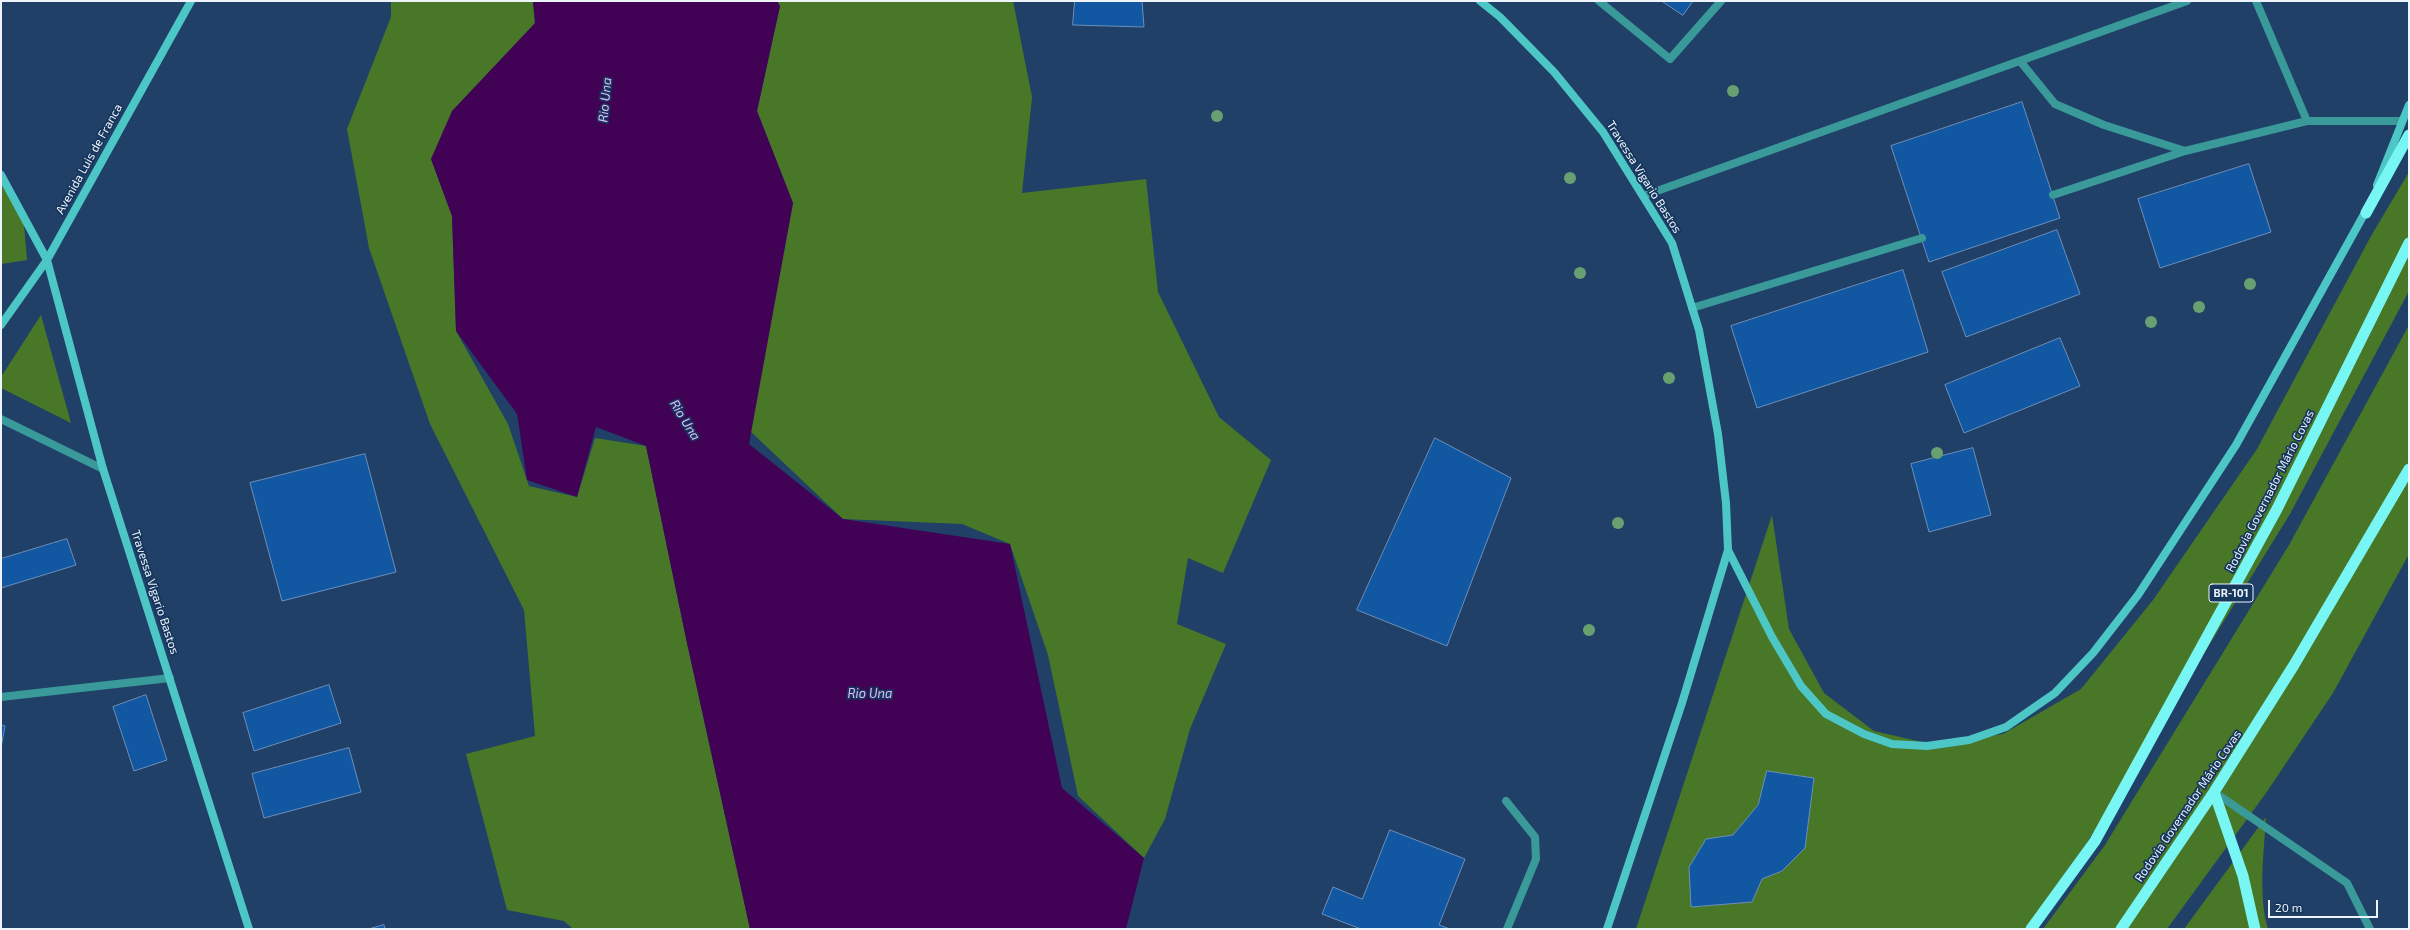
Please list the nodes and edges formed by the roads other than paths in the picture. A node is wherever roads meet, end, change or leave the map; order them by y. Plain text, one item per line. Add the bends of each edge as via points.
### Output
1 (191, 1) edge
2 (1480, 1) edge
3 (1599, 1) edge
4 (1721, 1) edge
5 (2187, 1) edge
6 (2256, 1) edge
7 (2020, 61) junction
8 (2409, 104) edge
9 (2307, 121) junction
10 (2402, 122) junction
11 (2409, 135) edge
12 (2185, 151) junction
13 (1, 175) edge
14 (2053, 195) dead end
15 (1643, 196) junction
16 (2366, 213) junction
17 (1922, 238) dead end
18 (2409, 243) edge
19 (47, 260) junction
20 (1692, 308) junction
21 (1, 325) edge
22 (1, 419) edge
23 (103, 469) junction
24 (2409, 469) edge
25 (1728, 550) junction
26 (170, 678) junction
27 (1, 697) edge
28 (2214, 792) junction
29 (1506, 801) dead end
30 (249, 929) edge
31 (1506, 929) edge
32 (1607, 929) edge
33 (2031, 929) edge
34 (2121, 929) edge
35 (2255, 929) edge
36 (2370, 929) edge

1 - 19 main road, Avenida Luis de Franca
2 - 15 main road, Travessa Vigario Bastos via 1500,17 1554,72 1603,132
3 - 4 street via 1670,60
5 - 7 street
6 - 9 street
7 - 12 street via 2055,104 2104,125
7 - 15 street
8 - 10 main road
9 - 10 street
9 - 12 street
10 - 16 main road
11 - 16 highway
12 - 14 street
13 - 19 main road, Travessa Vigario Bastos
15 - 20 main road, Travessa Vigario Bastos via 1672,243
16 - 25 main road via 2236,445 2138,595 2093,653 2055,693 2006,727 1969,740 1927,746 1892,744 1864,734 1826,714 1801,686 1772,637
17 - 20 street
18 - 33 highway, Rodovia Governador Mário Covas / BR-101 via 2277,509 2095,841
19 - 21 main road, Avenida Luis de Franca
19 - 23 main road, Travessa Vigario Bastos
20 - 25 main road, Travessa Vigario Bastos via 1699,330 1718,434 1726,503
22 - 23 street
23 - 26 main road, Travessa Vigario Bastos
24 - 28 highway, Rodovia Governador Mário Covas via 2294,665
25 - 32 main road via 1682,703
26 - 27 street
26 - 30 main road, Travessa Vigario Bastos
28 - 34 highway, Rodovia Governador Mário Covas
28 - 35 highway via 2243,876
28 - 36 street via 2348,883
29 - 31 street via 1536,837 1536,859

